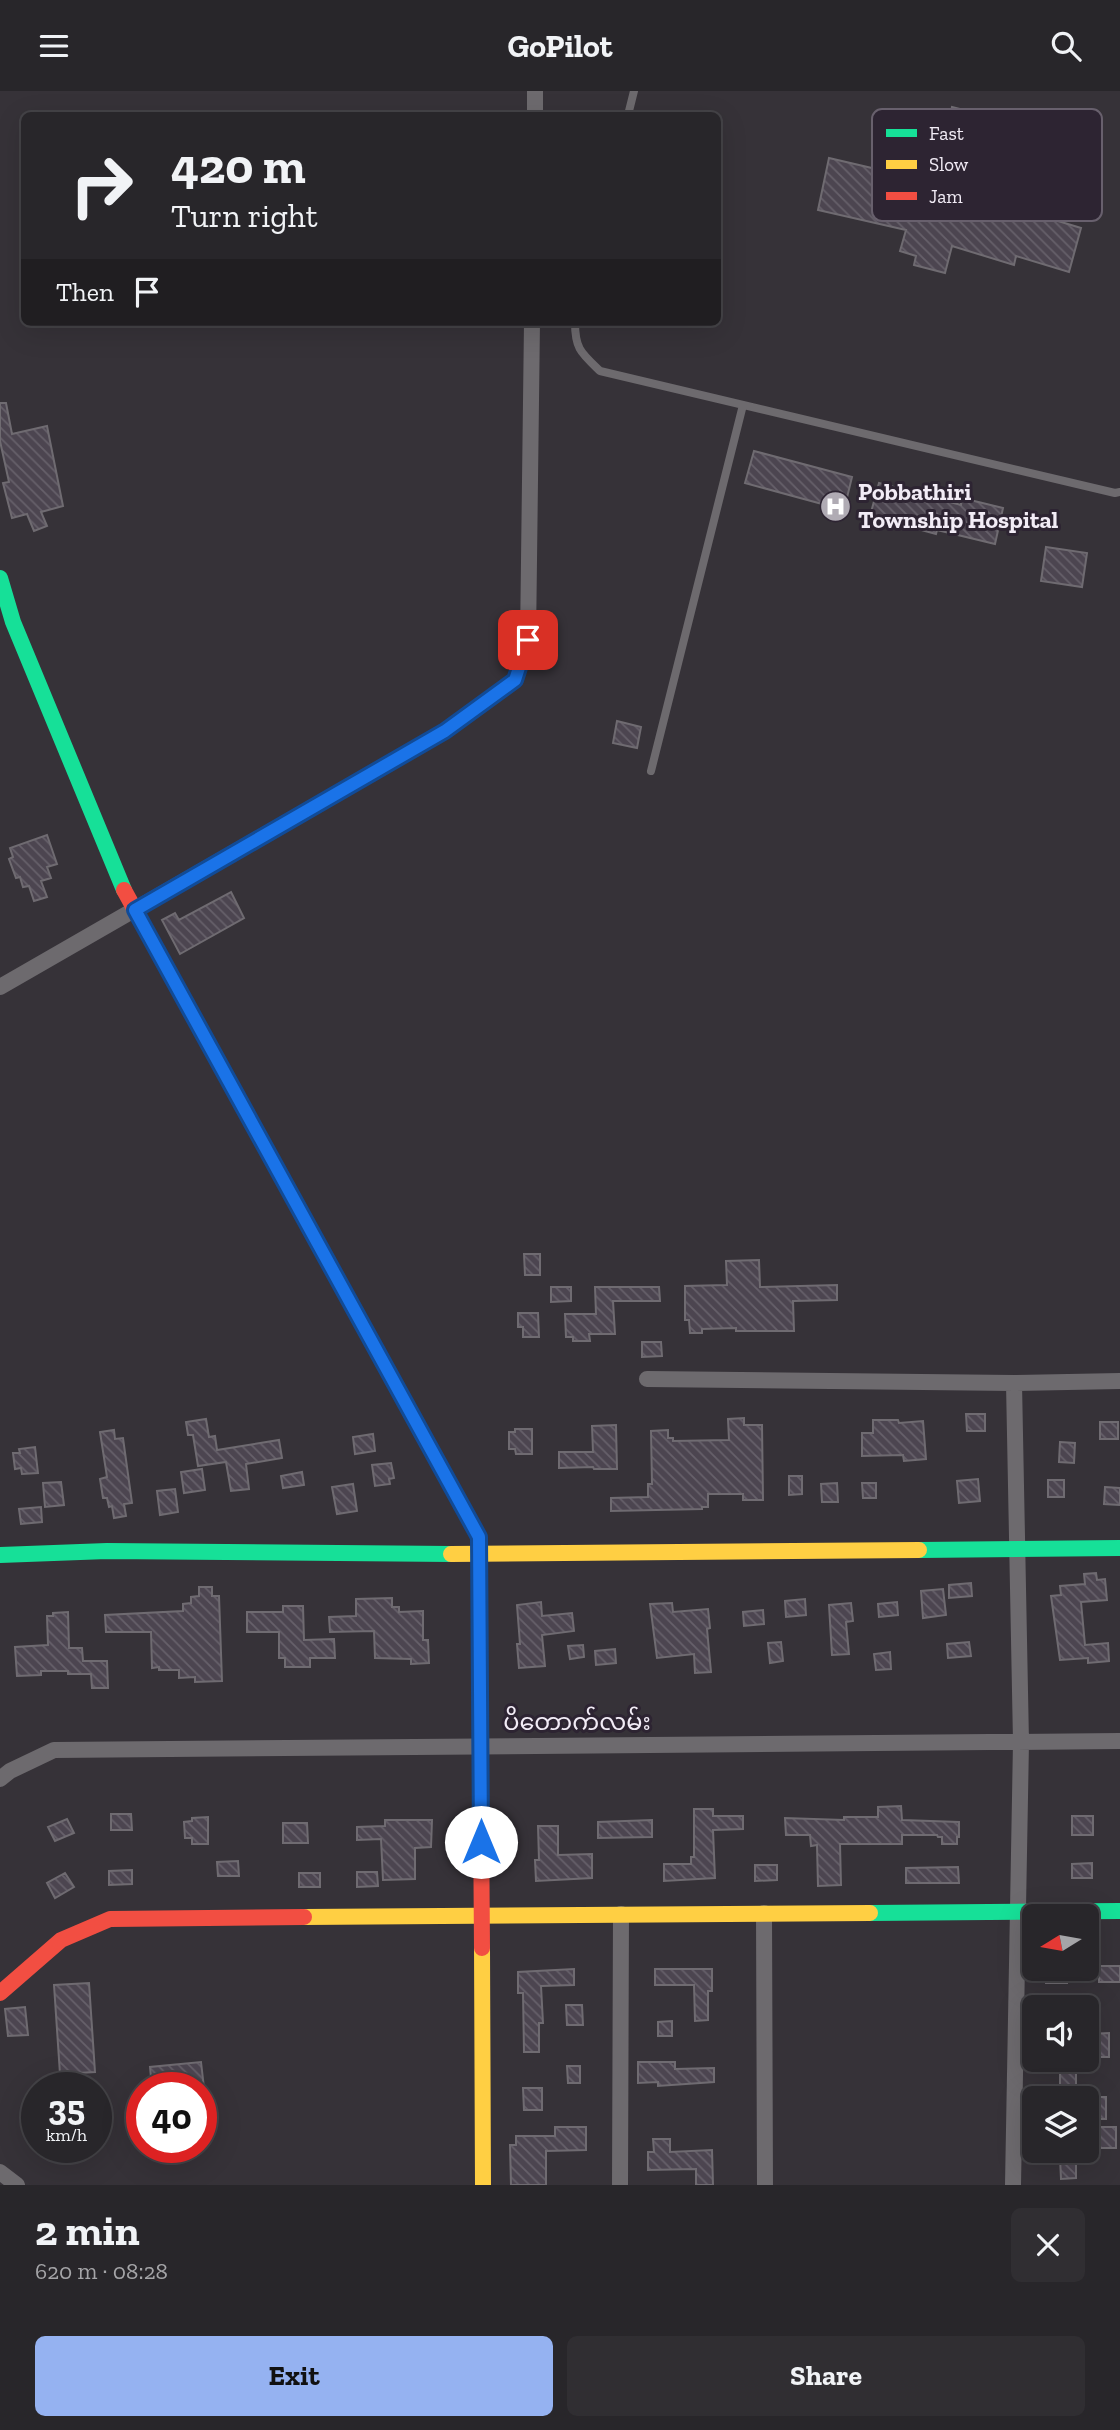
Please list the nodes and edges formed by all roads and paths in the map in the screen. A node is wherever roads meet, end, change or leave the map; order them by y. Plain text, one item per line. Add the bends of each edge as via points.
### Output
1 (536, 91) edge
2 (634, 91) edge
3 (535, 112) edge
4 (629, 112) edge
5 (532, 326) edge
6 (575, 326) edge
7 (743, 405) junction
8 (1120, 492) edge
9 (0, 578) edge
10 (651, 771) dead end
11 (135, 910) junction
12 (2, 983) edge
13 (647, 1379) dead end
14 (1120, 1381) edge
15 (1014, 1383) junction
16 (1019, 1548) junction
17 (1120, 1548) edge
18 (479, 1554) junction
19 (0, 1555) edge
20 (1120, 1741) edge
21 (1021, 1742) junction
22 (481, 1745) junction
23 (0, 1779) edge
24 (1120, 1910) edge
25 (1020, 1911) junction
26 (764, 1913) junction
27 (621, 1914) junction
28 (482, 1915) junction
29 (0, 1993) edge
30 (0, 2172) edge
31 (17, 2185) edge
32 (483, 2185) edge
33 (620, 2185) edge
34 (765, 2185) edge
35 (1013, 2185) edge

1 - 3 street
2 - 4 lane
5 - 11 street via 528,640 515,680 445,731
6 - 7 lane via 575,341 600,371
7 - 8 lane
7 - 10 lane
9 - 11 street via 13,622
11 - 12 street
11 - 18 street via 479,1537
13 - 15 street
14 - 15 street
15 - 16 street
16 - 17 street
16 - 18 street
16 - 21 street
18 - 19 street via 107,1551
18 - 22 street
20 - 21 street, ပိတောက်လမ်း
21 - 22 street, ပိတောက်လမ်း
21 - 25 street
22 - 23 street, ပိတောက်လမ်း via 54,1750
22 - 28 street
24 - 25 street
25 - 26 street
25 - 35 street
26 - 27 street
26 - 34 street
27 - 28 street
27 - 33 street
28 - 29 street via 110,1919 61,1940
28 - 32 street
30 - 31 street

